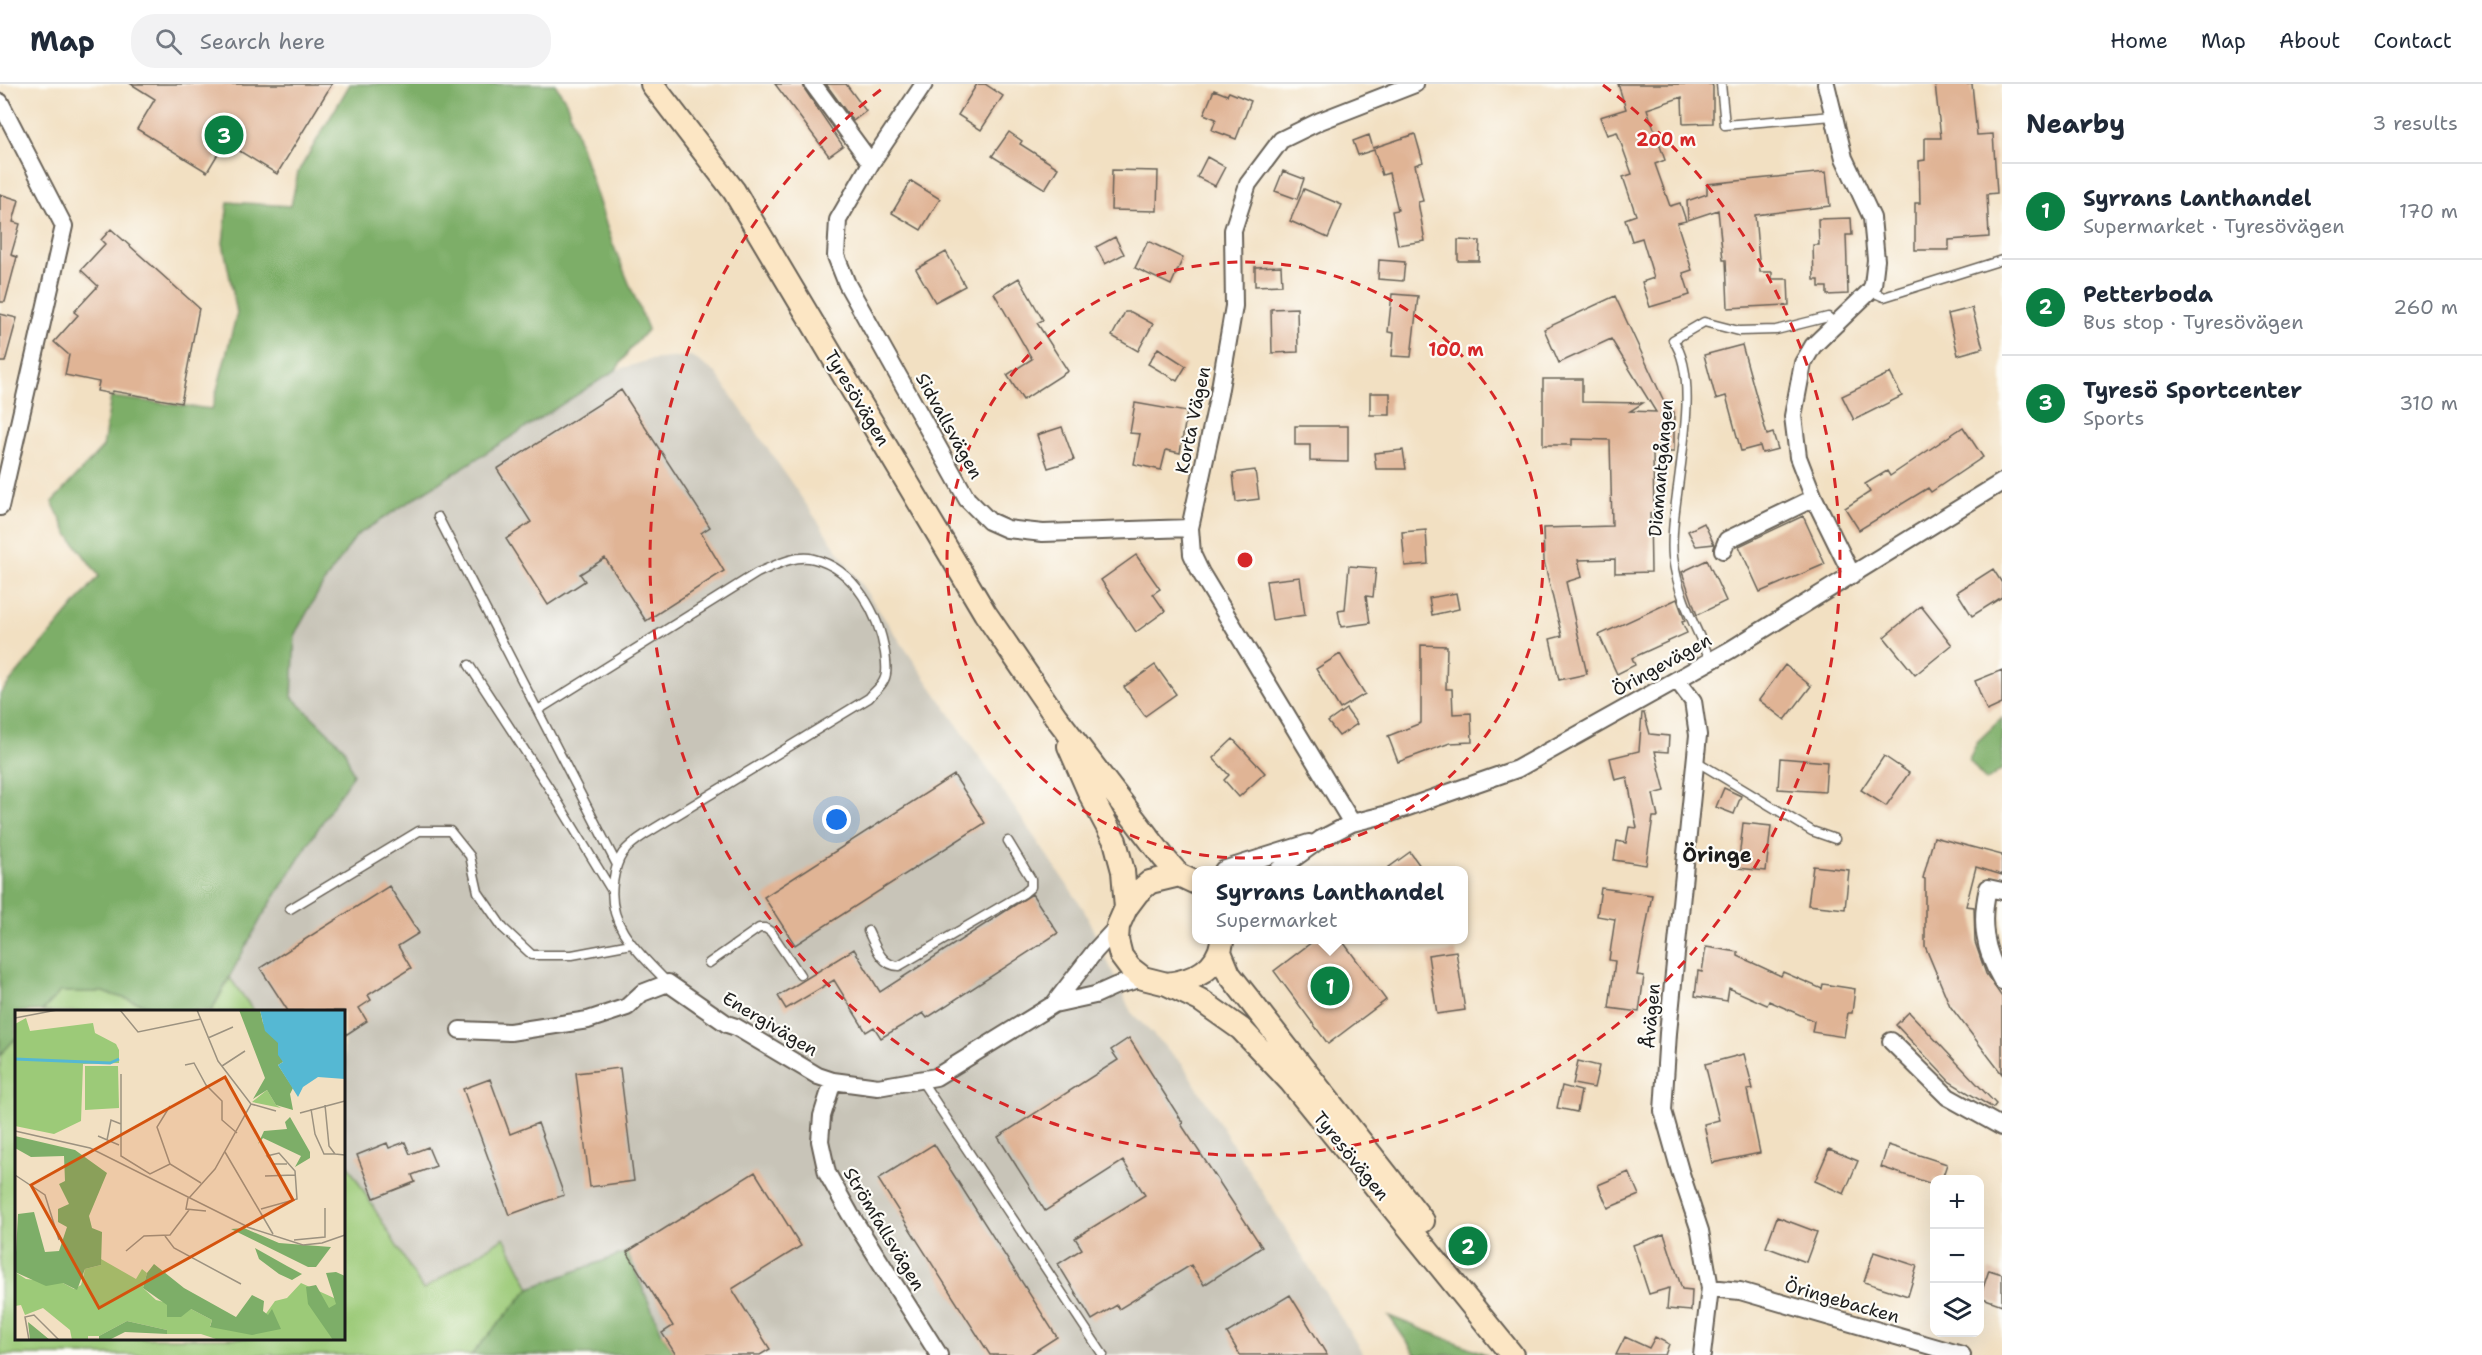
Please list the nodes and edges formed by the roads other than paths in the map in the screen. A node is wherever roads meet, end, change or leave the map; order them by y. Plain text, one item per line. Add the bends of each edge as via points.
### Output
1 (652, 84) edge
2 (813, 84) edge
3 (924, 84) edge
4 (1415, 84) edge
5 (1721, 84) edge
6 (1826, 84) edge
7 (0, 102) edge
8 (1833, 116) junction
9 (871, 163) junction
10 (2002, 260) edge
11 (1870, 291) junction
12 (1836, 324) junction
13 (2002, 482) edge
14 (1814, 498) junction
15 (0, 507) edge
16 (438, 517) dead end
17 (1190, 528) junction
18 (1723, 550) dead end
19 (1852, 575) junction
20 (1711, 661) junction
21 (469, 665) dead end
22 (1677, 680) junction
23 (538, 710) junction
24 (1056, 717) junction
25 (1696, 761) junction
26 (1352, 823) junction
27 (1835, 838) dead end
28 (1321, 839) junction
29 (1008, 841) dead end
30 (616, 863) junction
31 (1236, 866) edge
32 (1284, 866) edge
33 (1192, 880) edge
34 (612, 891) junction
35 (2002, 891) edge
36 (290, 909) dead end
37 (1122, 917) junction
38 (868, 931) dead end
39 (631, 944) junction
40 (1222, 946) edge
41 (709, 963) dead end
42 (800, 975) dead end
43 (1143, 978) junction
44 (2002, 981) edge
45 (668, 983) junction
46 (1167, 984) junction
47 (1054, 1004) junction
48 (460, 1030) dead end
49 (1891, 1041) dead end
50 (921, 1080) junction
51 (833, 1081) junction
52 (2002, 1127) edge
53 (1710, 1288) junction
54 (939, 1355) edge
55 (1103, 1355) edge
56 (1514, 1355) edge
57 (1702, 1355) edge
58 (1962, 1355) edge

1 - 24 main road, Tyresövägen via 734,190 985,613
2 - 9 street
3 - 9 street, Sidvallsvägen
4 - 17 street, Korta Vägen via 1281,140 1248,184 1233,230 1234,306
5 - 8 lane via 1725,125
6 - 8 street
7 - 15 street via 64,226
8 - 11 street via 1844,158 1872,218 1876,260
9 - 17 street, Sidvallsvägen via 838,220 836,256 847,284 967,499 989,520 1007,529 1042,532
10 - 11 lane via 1884,297
11 - 12 street
12 - 14 street via 1813,345 1803,363 1793,416 1798,457
12 - 20 lane, Diamantgången via 1828,317 1776,330 1739,331 1704,322 1673,340 1683,366 1687,400 1673,557 1679,587
13 - 19 street, Öringevägen
14 - 18 street via 1727,540
14 - 19 street
16 - 23 lane
17 - 26 street, Korta Vägen via 1192,554 1201,573
19 - 20 street, Öringevägen
20 - 22 street, Öringevägen
21 - 34 lane
22 - 25 street, Åvägen via 1692,701 1698,735
22 - 26 street, Öringevägen via 1517,769
23 - 30 lane
23 - 30 lane via 757,573 786,560 813,558 842,572 870,605 882,634 886,663 884,680 869,698 647,833 628,846
24 - 33 main road, Tyresövägen via 1164,858
24 - 37 main road, Tyresövägen via 1115,842 1123,871
25 - 27 lane via 1812,831
25 - 53 street, Åvägen via 1663,1111 1700,1231
26 - 28 street, Öringevägen
28 - 31 street, Öringevägen
28 - 32 street, Öringevägen
29 - 38 lane via 1031,879 1031,886 1024,893 899,966 884,961
30 - 34 lane
33 - 37 main road, Tyresövägen via 1150,882 1138,892
34 - 39 lane via 614,916
35 - 44 street via 1988,888 1983,925 1990,957
36 - 39 lane via 419,831 450,831 470,856 478,891 503,928 532,955 572,955
37 - 43 main road, Tyresövägen via 1117,940 1121,956
37 - 47 street, Energivägen
39 - 45 lane
40 - 46 main road, Tyresövägen via 1209,969 1199,976
40 - 56 main road, Tyresövägen via 1229,974 1484,1300
41 - 42 lane via 759,928 765,928
43 - 46 main road, Tyresövägen
43 - 47 street, Energivägen
45 - 48 street via 642,993 627,1006 588,1020 510,1032
45 - 51 street, Energivägen via 727,1024 806,1070
46 - 56 main road, Tyresövägen via 1200,1000 1241,1029 1291,1082
47 - 50 street, Energivägen via 936,1077
49 - 52 street via 1948,1097
50 - 51 street, Energivägen via 878,1087
50 - 55 lane
51 - 54 street, Strömfallsvägen via 822,1116 820,1141 827,1173
53 - 57 street, Åvägen
53 - 58 street, Öringebacken via 1740,1292

